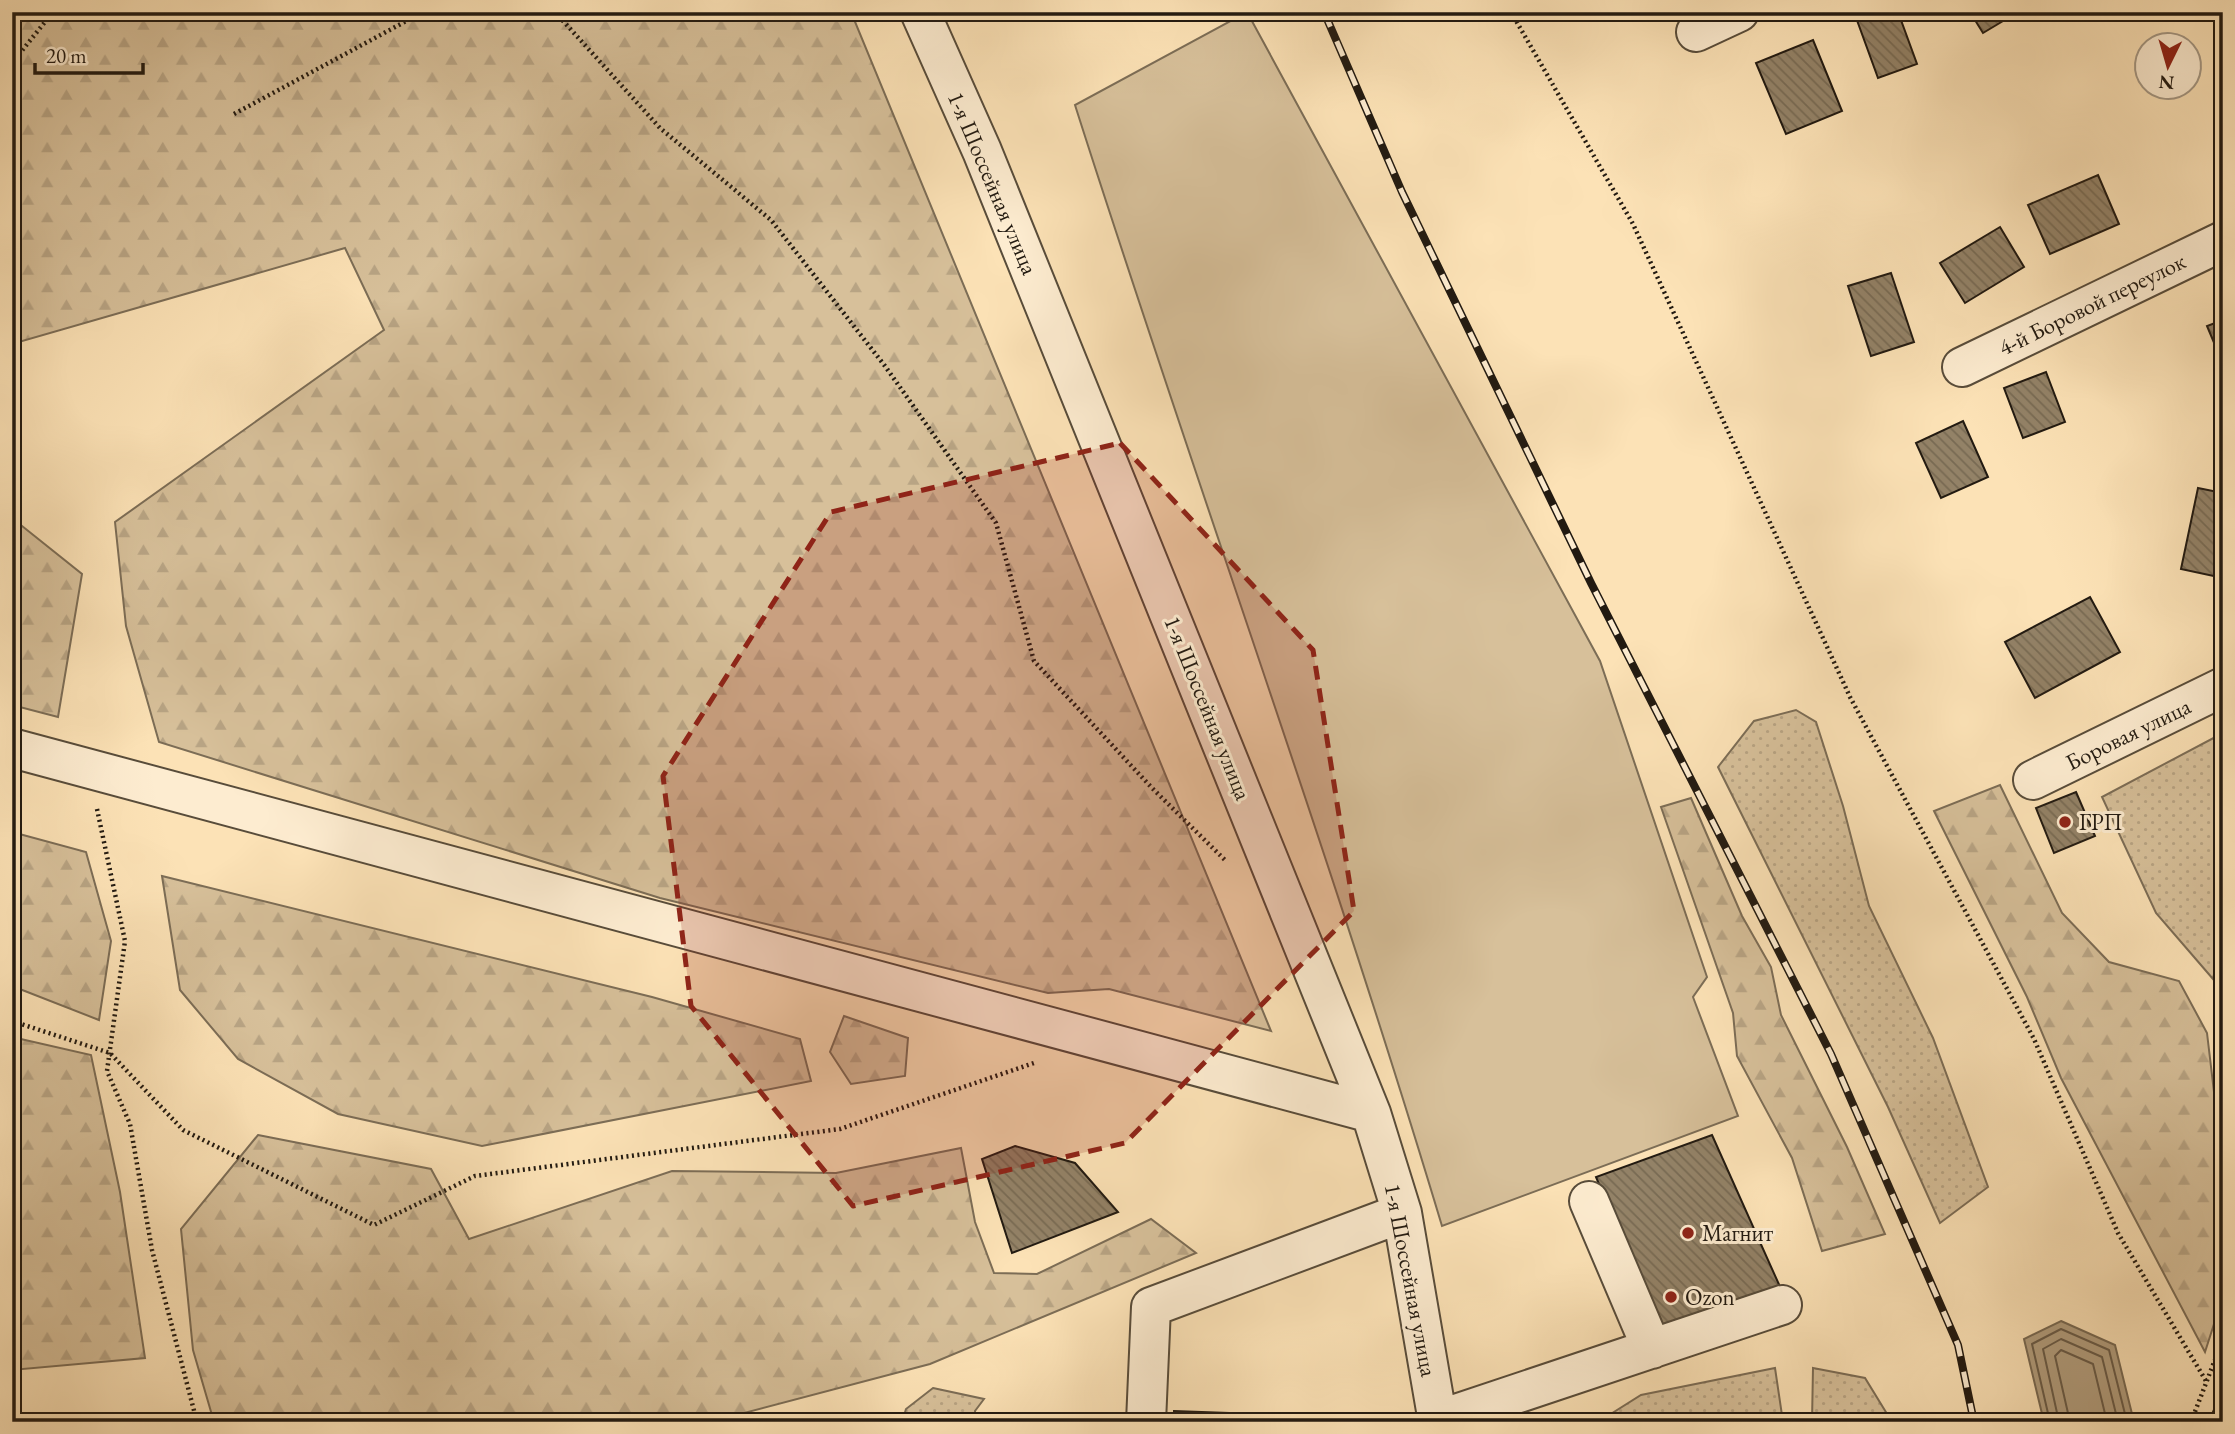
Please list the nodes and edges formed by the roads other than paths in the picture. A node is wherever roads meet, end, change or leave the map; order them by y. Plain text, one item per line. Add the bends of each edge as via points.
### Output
1 (920, 12) edge
2 (1739, 12) edge
3 (1696, 32) dead end
4 (2223, 241) edge
5 (1962, 367) dead end
6 (2223, 687) edge
7 (12, 747) edge
8 (2033, 780) dead end
9 (1371, 1113) junction
10 (1589, 1201) dead end
11 (1402, 1213) junction
12 (1782, 1305) dead end
13 (1652, 1349) junction
14 (1438, 1421) edge
15 (1146, 1422) edge

1 - 9 street, 1-я Шоссейная улица via 992,177
2 - 3 street
4 - 5 street, 4-й Боровой переулок
6 - 8 street, Боровая улица
7 - 9 street
9 - 11 street, 1-я Шоссейная улица
10 - 13 street
11 - 14 street, 1-я Шоссейная улица
11 - 15 street via 1151,1307
12 - 13 street
13 - 14 street

